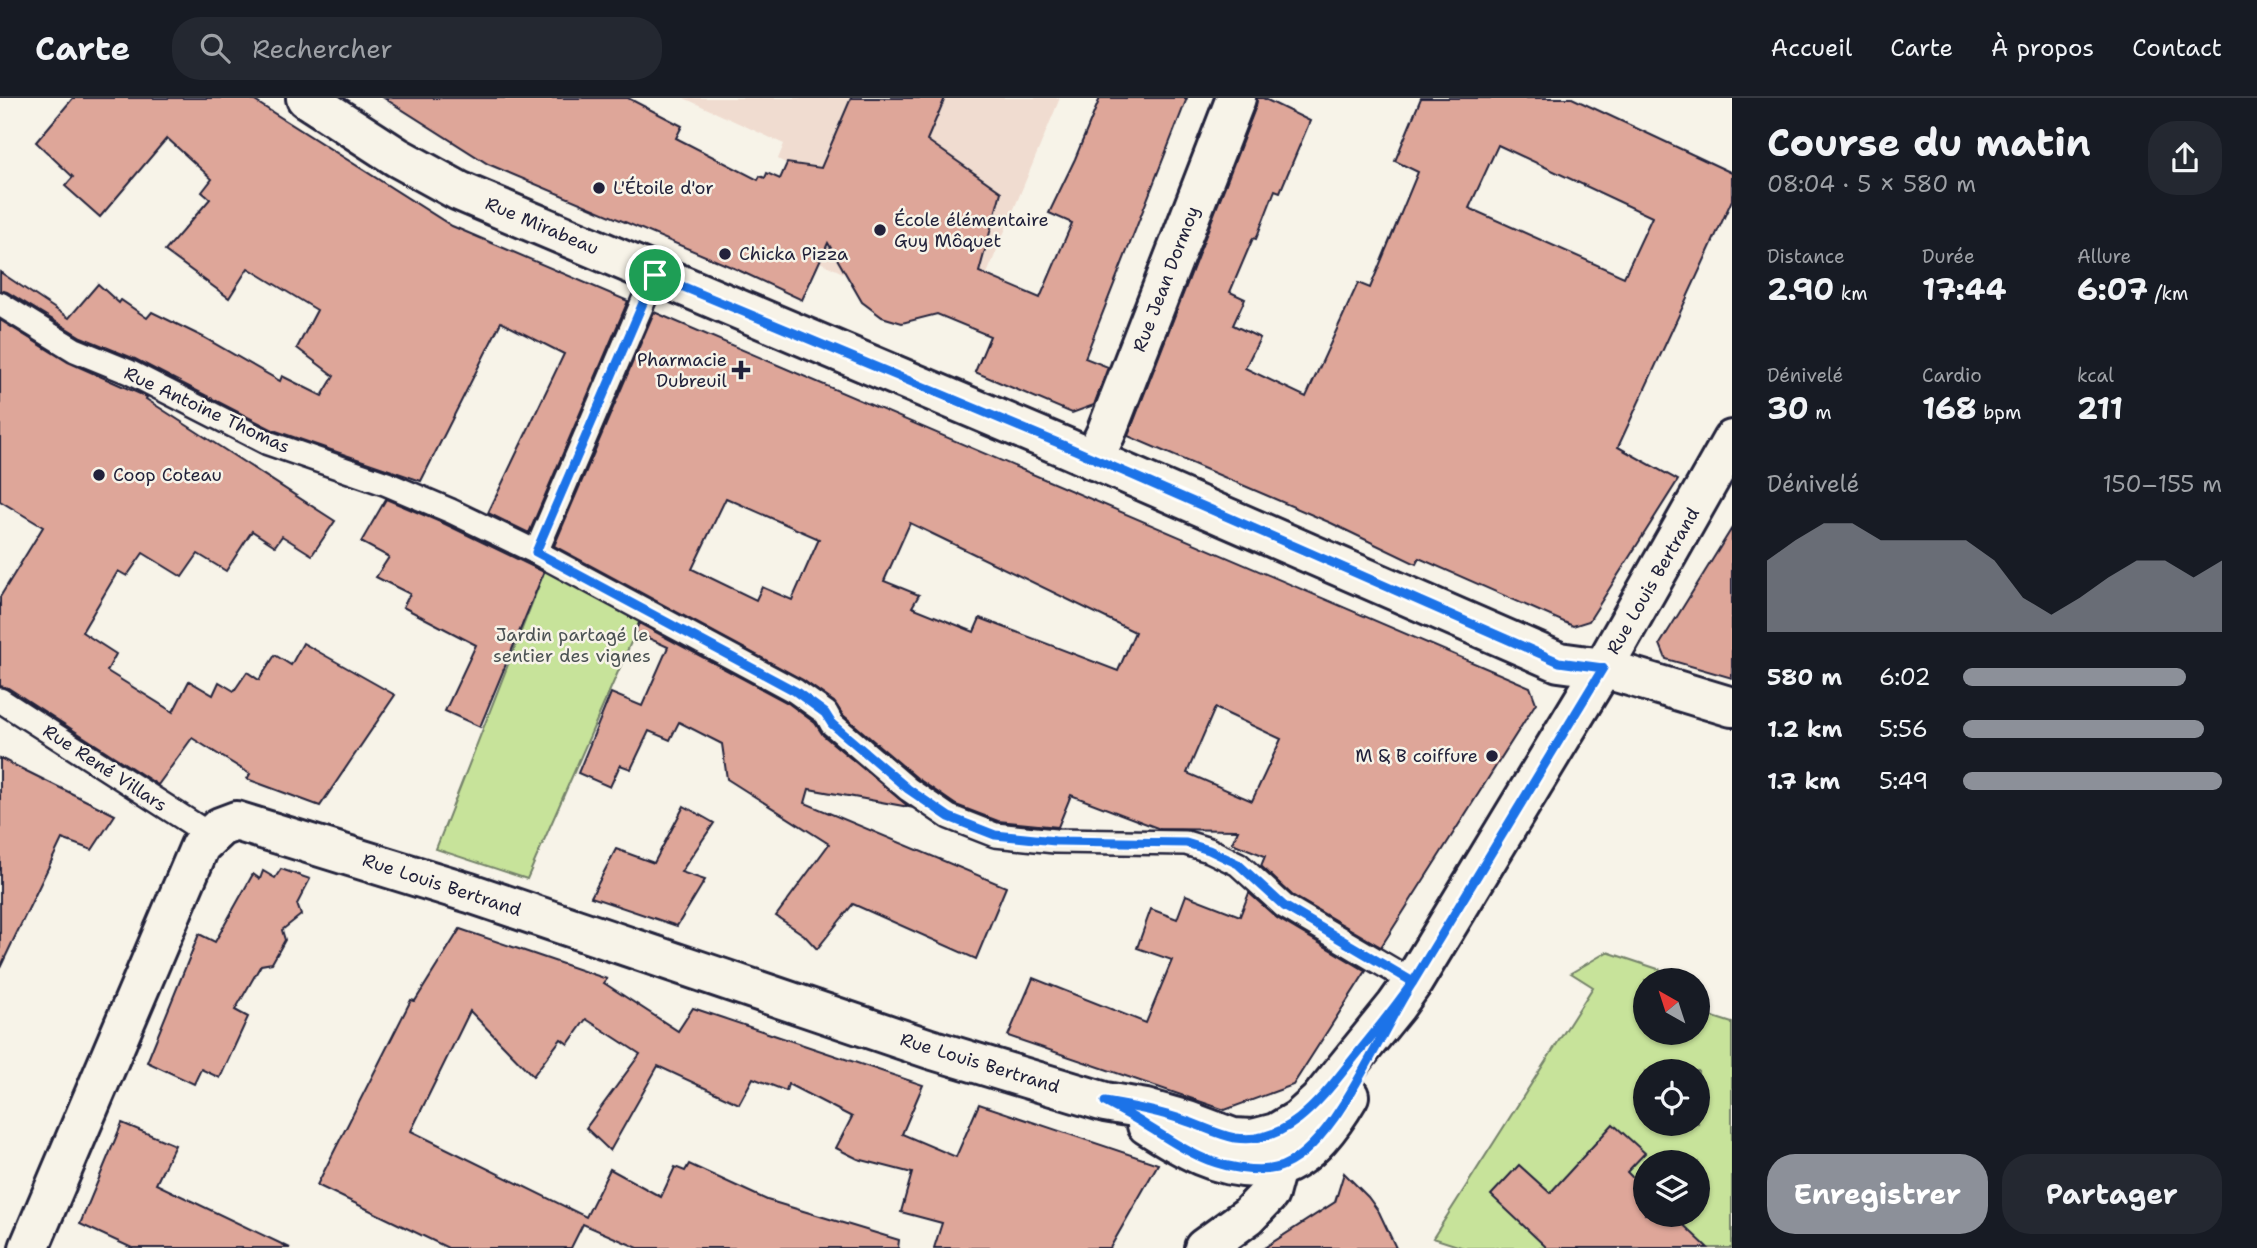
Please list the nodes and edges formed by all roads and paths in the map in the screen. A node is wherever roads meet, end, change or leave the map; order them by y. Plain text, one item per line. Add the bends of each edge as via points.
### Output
1 (306, 98) edge
2 (1236, 98) edge
3 (655, 275) junction
4 (0, 304) edge
5 (1732, 440) edge
6 (1093, 460) junction
7 (536, 552) junction
8 (1603, 668) junction
9 (0, 700) edge
10 (1732, 707) edge
11 (209, 835) junction
12 (1404, 994) junction
13 (1105, 1102) junction
14 (1276, 1168) junction
15 (29, 1248) edge
16 (1205, 1248) edge

1 - 3 main road, Rue Mirabeau via 459,191
2 - 6 main road, Rue Jean Dormoy
3 - 6 main road, Rue Mirabeau
3 - 7 lane
4 - 7 lane, Rue Antoine Thomas via 75,349 268,443 387,484
5 - 8 main road, Rue Louis Bertrand
6 - 8 main road, Rue Mirabeau via 1559,662
7 - 12 lane, Rue Antoine Thomas via 795,691 908,789 949,817 995,835 1186,843 1209,850 1238,864 1284,906
8 - 10 main road, Rue Mirabeau
8 - 12 main road, Rue Louis Bertrand
9 - 11 lane, Rue René Villars
11 - 13 main road, Rue Louis Bertrand via 236,821 256,826 470,893 930,1049
11 - 15 main road via 200,846
12 - 13 main road, Rue Louis Bertrand via 1319,1101 1276,1133 1233,1138
12 - 14 main road, Rue Louis Bertrand via 1338,1115 1316,1141
13 - 14 main road, Rue Louis Bertrand via 1207,1160 1243,1169
14 - 16 main road via 1269,1194

